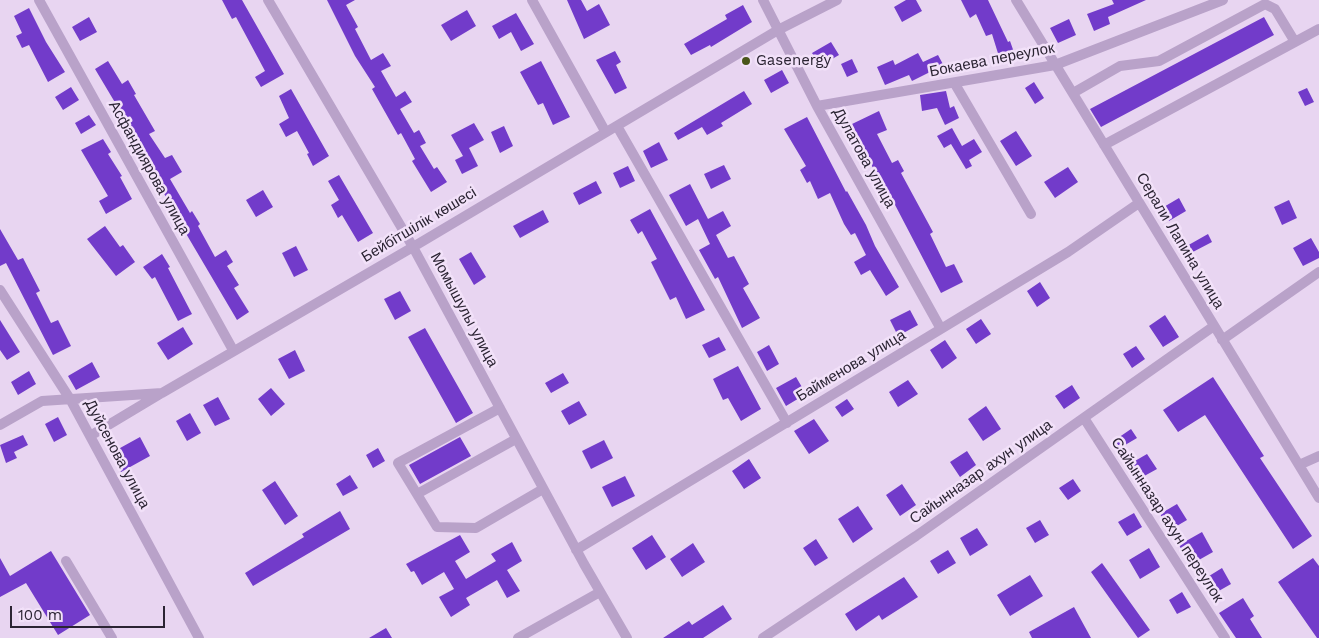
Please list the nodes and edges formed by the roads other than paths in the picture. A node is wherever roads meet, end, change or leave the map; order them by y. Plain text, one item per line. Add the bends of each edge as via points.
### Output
1 (39, 0) edge
2 (268, 0) edge
3 (532, 0) edge
4 (763, 0) edge
5 (837, 0) edge
6 (1016, 0) edge
7 (1223, 0) edge
8 (1319, 29) edge
9 (778, 30) junction
10 (1295, 42) junction
11 (1055, 65) junction
12 (955, 84) junction
13 (1072, 94) junction
14 (817, 106) junction
15 (617, 126) junction
16 (605, 131) junction
17 (1104, 146) junction
18 (1139, 203) junction
19 (1031, 214) dead end
20 (413, 247) junction
21 (1319, 272) edge
22 (0, 290) edge
23 (1214, 326) junction
24 (941, 330) junction
25 (1222, 340) junction
26 (233, 350) junction
27 (162, 393) junction
28 (70, 399) junction
29 (500, 408) junction
30 (1084, 418) junction
31 (787, 422) junction
32 (0, 425) edge
33 (90, 436) junction
34 (516, 438) junction
35 (1319, 456) edge
36 (1299, 465) junction
37 (543, 489) junction
38 (417, 494) junction
39 (1319, 498) edge
40 (576, 550) junction
41 (66, 561) dead end
42 (600, 592) junction
43 (196, 637) edge
44 (112, 638) edge
45 (518, 638) edge
46 (627, 638) edge
47 (763, 638) edge
48 (1225, 638) edge

1 - 26 street, Асфандиярова улица
2 - 20 street, Момышулы улица
3 - 16 street
4 - 9 street, Дулатова улица
5 - 9 street, Бейбітшілік көшесі
6 - 11 street, Серали Лапина улица
7 - 11 street, Бокаева переулок
8 - 10 street
9 - 14 street, Дулатова улица
9 - 15 street, Бейбітшілік көшесі
10 - 13 street via 1275,9 1265,4 1159,60 1120,66
10 - 17 street
11 - 12 street, Бокаева переулок
11 - 13 street, Серали Лапина улица
12 - 14 street, Бокаева переулок
12 - 19 street
13 - 17 street, Серали Лапина улица
14 - 24 street, Дулатова улица
15 - 16 street, Бейбітшілік көшесі
15 - 31 street
16 - 20 street, Бейбітшілік көшесі
17 - 18 street, Серали Лапина улица
18 - 23 street, Серали Лапина улица
18 - 24 street, Байменова улица via 1068,252
20 - 26 street, Бейбітшілік көшесі
20 - 29 street, Момышулы улица
21 - 25 street
22 - 28 street, Дуйсенова улица
23 - 25 street, Серали Лапина улица
23 - 30 street, Сайынназар ахун улица
24 - 31 street, Байменова улица
25 - 36 street, Серали Лапина улица
26 - 27 street, Бейбітшілік көшесі
27 - 28 street, Бейбітшілік көшесі
27 - 33 street
28 - 32 street, Бейбітшілік көшесі via 42,401
28 - 33 street, Дуйсенова улица
29 - 34 street, Момышулы улица
29 - 38 street via 398,463
30 - 47 street, Сайынназар ахун улица
30 - 48 street, Сайынназар ахун переулок
31 - 40 street, Байменова улица
33 - 43 street, Дуйсенова улица
34 - 37 street, Момышулы улица
34 - 38 street
35 - 36 street
36 - 39 street, Серали Лапина улица
37 - 38 street via 476,528 437,527
37 - 40 street, Момышулы улица
40 - 42 street, Момышулы улица
41 - 44 street
42 - 45 street
42 - 46 street, Момышулы улица

